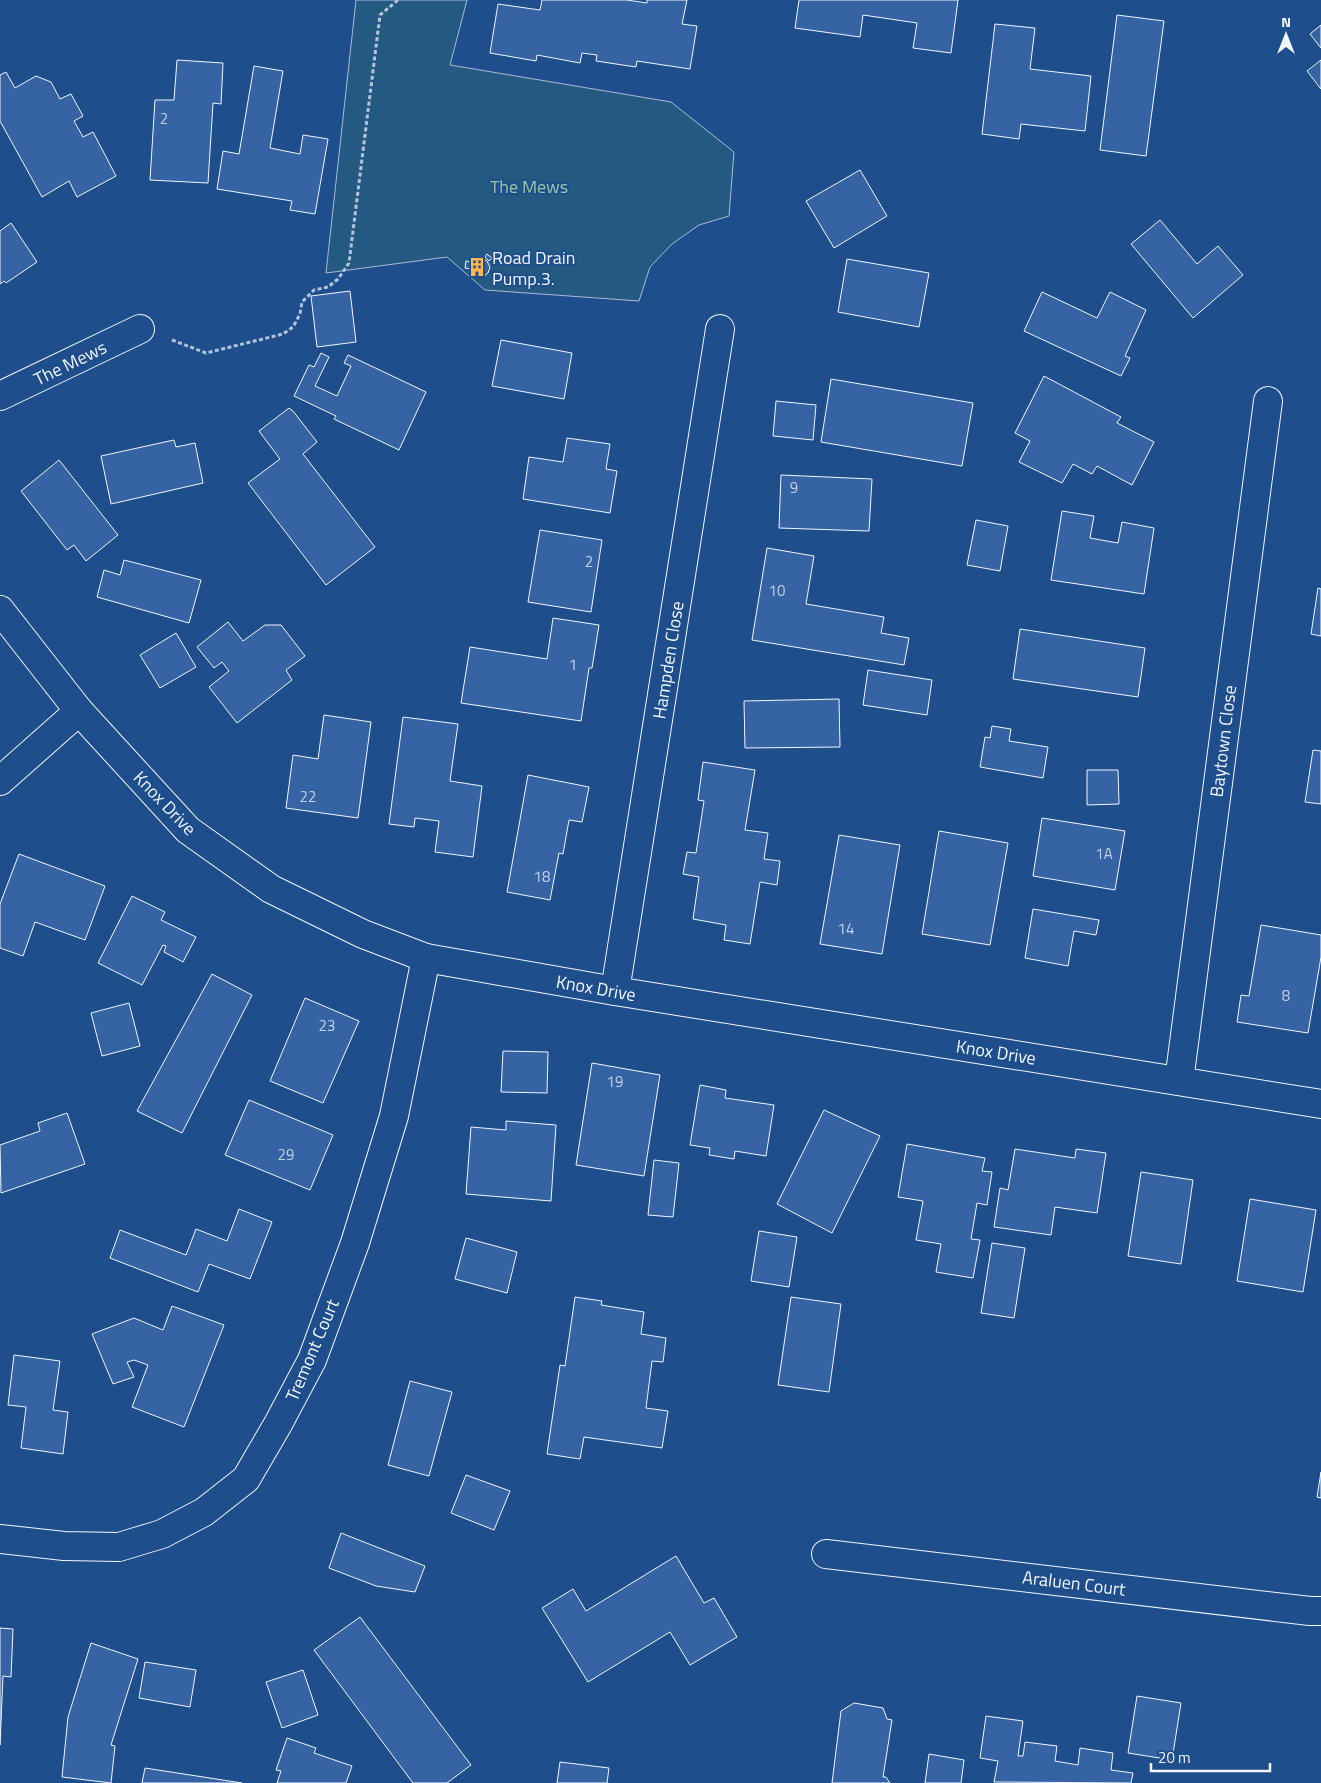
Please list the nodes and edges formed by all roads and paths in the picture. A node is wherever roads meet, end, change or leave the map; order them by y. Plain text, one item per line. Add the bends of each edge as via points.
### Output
1 (398, 0) edge
2 (140, 329) joint
3 (720, 330) dead end
4 (0, 396) edge
5 (1268, 401) dead end
6 (0, 610) edge
7 (79, 711) junction
8 (0, 781) edge
9 (426, 958) junction
10 (615, 991) junction
11 (1179, 1081) junction
12 (1321, 1104) edge
13 (0, 1539) edge
14 (826, 1554) dead end
15 (1321, 1611) edge

1 - 2 path via 380,15 349,263 338,279 314,290 302,302 293,328 251,343 206,353
2 - 4 street, The Mews
3 - 10 street, Hampden Close
5 - 11 street, Baytown Close
6 - 7 street, Knox Drive
7 - 8 street
7 - 9 street, Knox Drive via 188,830 270,889 363,934
9 - 10 street, Knox Drive
9 - 13 street, Tremont Court via 394,1116 355,1243 312,1360 246,1479 204,1512 162,1534 119,1547 64,1546
10 - 11 street, Knox Drive
11 - 12 street, Knox Drive
14 - 15 street, Araluen Court

